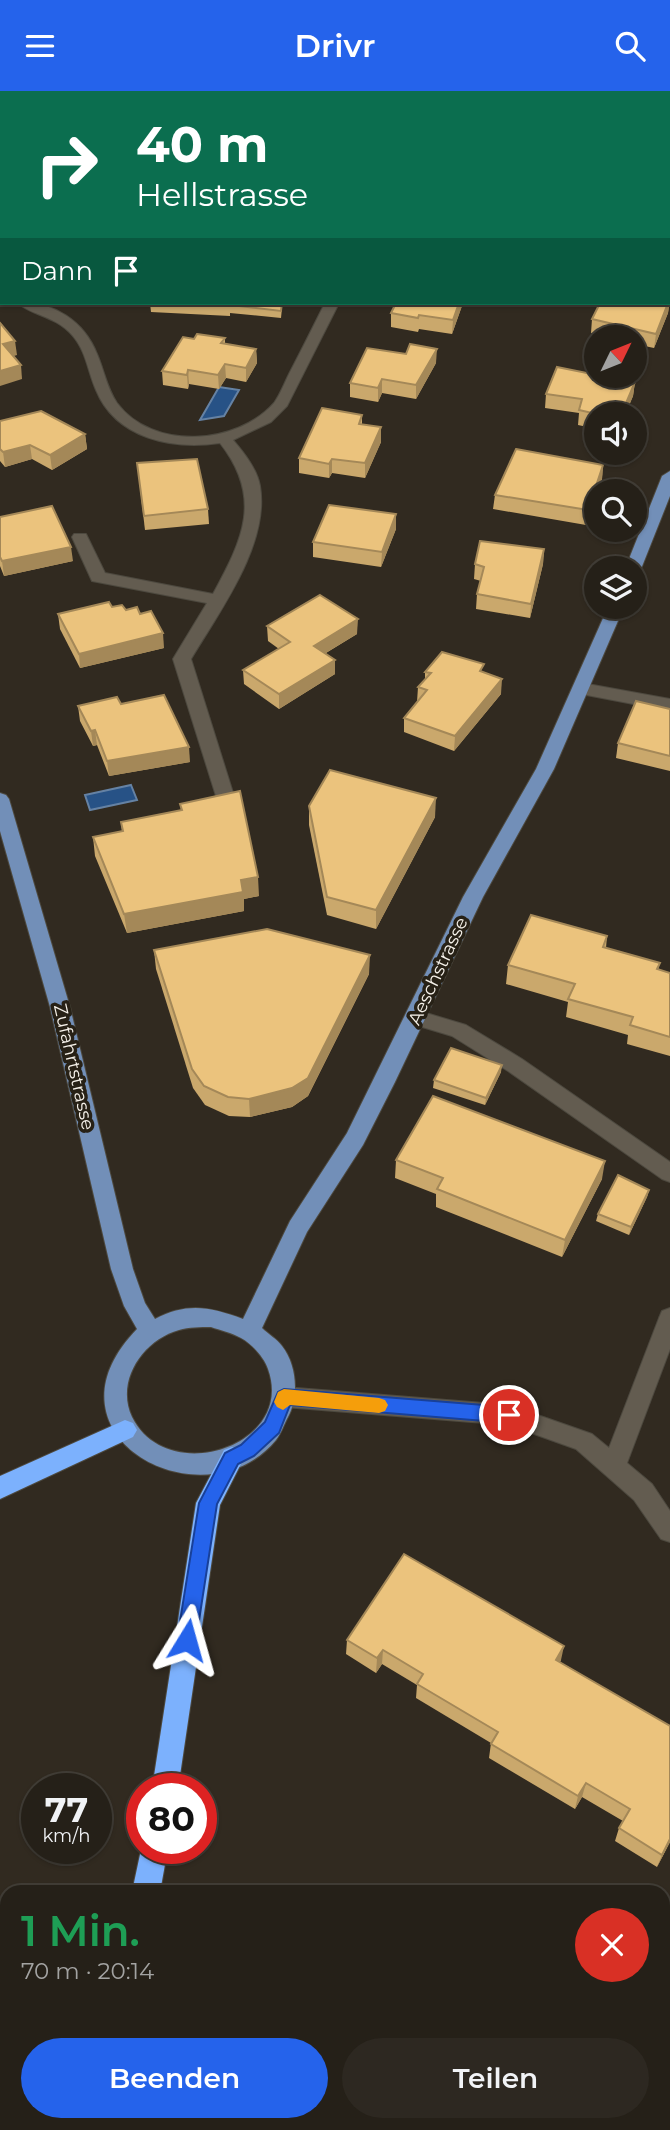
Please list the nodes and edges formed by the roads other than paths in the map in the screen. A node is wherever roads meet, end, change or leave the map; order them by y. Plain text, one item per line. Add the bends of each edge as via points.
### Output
1 (30, 305) edge
2 (331, 305) edge
3 (225, 439) junction
4 (670, 475) edge
5 (80, 537) dead end
6 (639, 556) edge
7 (216, 600) junction
8 (611, 619) edge
9 (582, 689) junction
10 (670, 705) edge
11 (225, 796) edge
12 (0, 799) edge
13 (416, 1018) junction
14 (670, 1173) edge
15 (670, 1318) edge
16 (250, 1329) junction
17 (150, 1332) junction
18 (284, 1397) junction
19 (125, 1430) junction
20 (232, 1458) junction
21 (614, 1467) junction
22 (0, 1488) edge
23 (670, 1531) edge
24 (167, 1773) edge
25 (151, 1864) edge
26 (147, 1885) edge

1 - 3 street via 63,317 77,333 89,350 106,397 132,425 177,440
2 - 3 street via 282,403 265,419
3 - 7 street via 241,459 252,485 254,507 244,549
4 - 6 main road
5 - 7 street via 98,577
7 - 11 street via 182,659
8 - 9 main road, Aeschstrasse
9 - 10 street
9 - 13 main road, Aeschstrasse via 545,769 473,897
12 - 17 main road, Zufahrtstrasse via 60,1007 122,1269
13 - 14 street via 459,1030
13 - 16 main road, Aeschstrasse via 355,1139 293,1237
15 - 21 street
16 - 17 main road via 231,1321 190,1318
16 - 18 main road via 274,1351 281,1366
17 - 19 main road via 129,1352 116,1376 117,1413
18 - 20 main road via 272,1427
18 - 21 street via 509,1415 584,1441
19 - 20 main road via 148,1452 180,1463
19 - 22 highway
20 - 24 highway via 208,1503
21 - 23 street via 643,1492
25 - 26 highway

